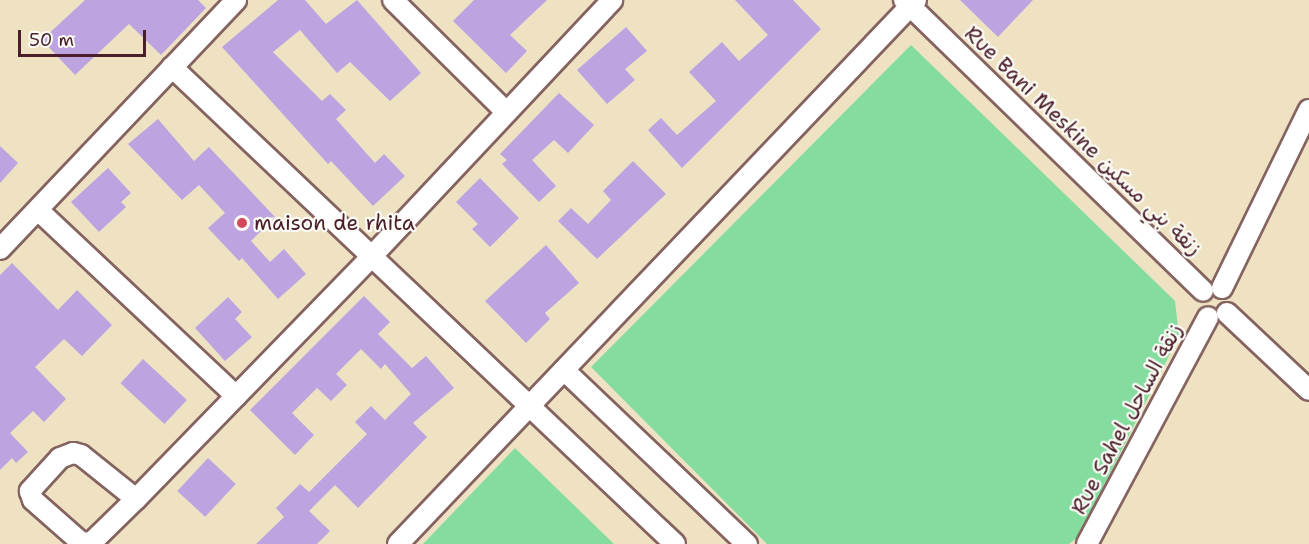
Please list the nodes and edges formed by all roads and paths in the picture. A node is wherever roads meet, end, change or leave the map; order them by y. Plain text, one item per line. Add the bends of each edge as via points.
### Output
1 (236, 0) edge
2 (393, 0) edge
3 (612, 0) edge
4 (911, 2) edge
5 (172, 67) junction
6 (1309, 110) edge
7 (507, 112) junction
8 (38, 210) junction
9 (0, 249) edge
10 (372, 256) junction
11 (1213, 290) junction
12 (1217, 315) junction
13 (564, 370) junction
14 (1309, 390) edge
15 (236, 396) junction
16 (528, 406) junction
17 (136, 499) junction
18 (398, 544) edge
19 (675, 544) edge
20 (747, 544) edge
21 (1087, 544) edge

1 - 5 street
2 - 7 street
3 - 7 street
4 - 11 street, Rue Bani Meskine زنقة بني مسكين
4 - 13 street
5 - 8 street
5 - 10 street
6 - 11 street
7 - 10 street
8 - 9 street
8 - 15 street
10 - 15 street
10 - 16 street
11 - 12 street via 1230,296
11 - 12 street via 1199,306
12 - 14 street
12 - 21 street, Rue Sahel زنقة الساحل
13 - 16 street
13 - 20 street
15 - 17 street
16 - 18 street
16 - 19 street
17 - 17 street via 74,453 60,458 30,491 33,500 85,544 92,542

